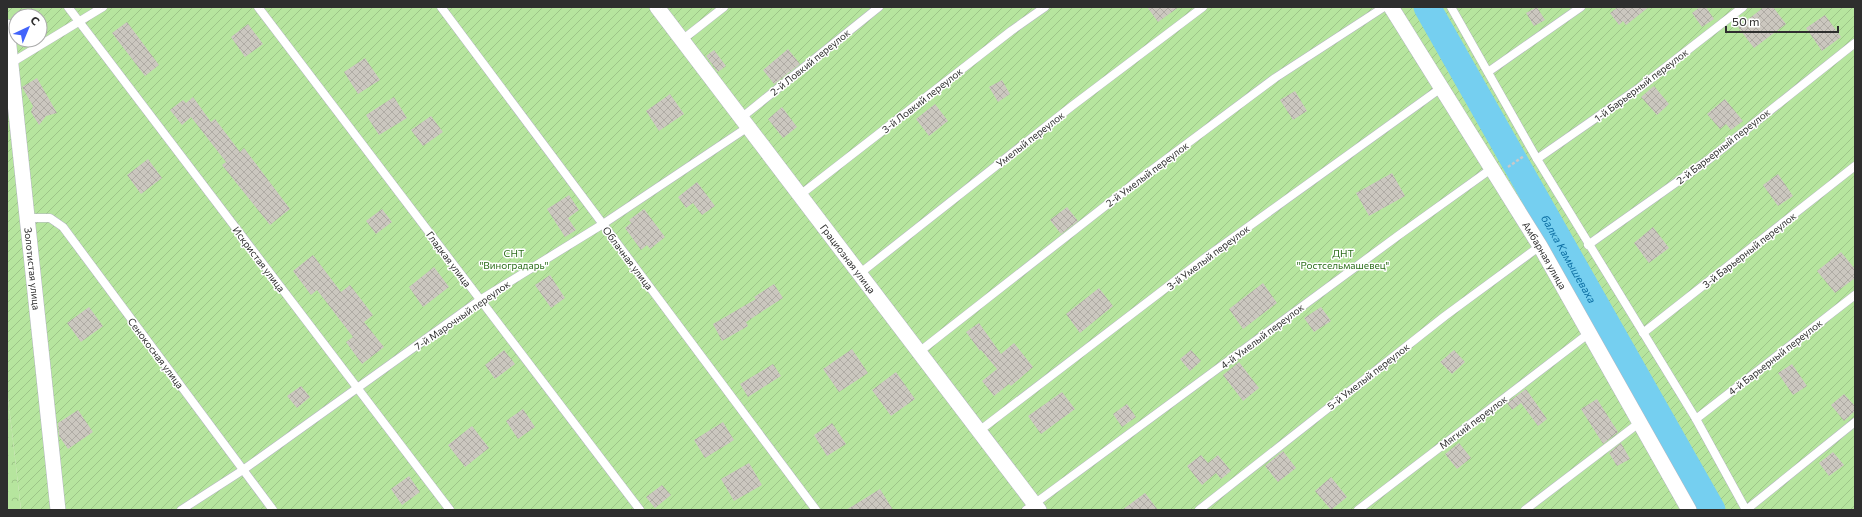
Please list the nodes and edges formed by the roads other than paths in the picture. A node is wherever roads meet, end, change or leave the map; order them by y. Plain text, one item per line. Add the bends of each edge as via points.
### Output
1 (68, 7) edge
2 (103, 7) edge
3 (258, 7) edge
4 (441, 7) edge
5 (657, 7) edge
6 (724, 7) edge
7 (879, 7) edge
8 (1045, 7) edge
9 (1203, 7) edge
10 (1384, 7) edge
11 (1391, 7) edge
12 (1451, 7) edge
13 (1582, 7) edge
14 (1743, 7) edge
15 (80, 22) junction
16 (7, 27) edge
17 (682, 40) junction
18 (1855, 43) edge
19 (11, 64) junction
20 (1488, 72) junction
21 (1441, 88) junction
22 (745, 122) junction
23 (1537, 159) junction
24 (1855, 166) edge
25 (1494, 172) junction
26 (800, 195) junction
27 (27, 218) junction
28 (603, 224) junction
29 (1540, 246) junction
30 (1588, 246) junction
31 (860, 274) junction
32 (1855, 295) edge
33 (480, 300) junction
34 (1643, 333) junction
35 (1588, 334) junction
36 (919, 352) junction
37 (357, 389) junction
38 (1696, 419) junction
39 (1855, 422) edge
40 (1639, 423) junction
41 (979, 431) junction
42 (243, 470) junction
43 (1033, 508) edge
44 (1687, 509) edge
45 (58, 510) edge
46 (180, 510) edge
47 (273, 510) edge
48 (450, 510) edge
49 (640, 510) edge
50 (816, 510) edge
51 (1199, 510) edge
52 (1358, 510) edge
53 (1525, 510) edge
54 (1746, 510) edge

1 - 15 lane, Искристая улица
2 - 15 lane
3 - 33 lane, Гладкая улица
4 - 28 lane, Облачная улица
5 - 17 street, Грациозная улица
6 - 17 lane
7 - 22 lane, 2-й Ловкий переулок
8 - 26 lane, 3-й Ловкий переулок
9 - 31 lane, Умелый переулок via 1072,106
10 - 36 lane, 2-й Умелый переулок via 1275,78
11 - 21 street, Амбарная улица
12 - 20 lane
13 - 20 lane
14 - 23 lane, 1-й Барьерный переулок via 1639,88
15 - 19 lane
15 - 37 lane, Искристая улица
16 - 19 street, Золотистая улица
17 - 22 street, Грациозная улица
18 - 30 lane, 2-й Барьерный переулок via 1708,160
19 - 27 street, Золотистая улица
20 - 23 lane
21 - 25 street, Амбарная улица
21 - 41 lane, 3-й Умелый переулок via 1205,258
22 - 26 street, Грациозная улица
22 - 28 lane, 7-й Марочный переулок
23 - 30 lane
24 - 34 lane, 3-й Барьерный переулок
25 - 29 street, Амбарная улица
25 - 43 lane, 4-й Умелый переулок via 1399,235
26 - 31 street, Грациозная улица
27 - 42 lane, Сенокосная улица via 50,218 63,227
27 - 45 street, Золотистая улица
28 - 33 lane, 7-й Марочный переулок
28 - 50 lane, Облачная улица
29 - 35 street, Амбарная улица
29 - 51 lane, 5-й Умелый переулок via 1445,316
30 - 34 lane
31 - 36 street, Грациозная улица
32 - 38 lane, 4-й Барьерный переулок
33 - 37 lane, 7-й Марочный переулок
33 - 49 lane, Гладкая улица
34 - 38 lane
35 - 40 street, Амбарная улица
35 - 52 lane, Мягкий переулок
36 - 41 street, Грациозная улица
37 - 42 lane, 7-й Марочный переулок
37 - 48 lane, Искристая улица
38 - 54 lane
39 - 54 lane
40 - 44 street, Амбарная улица
40 - 53 lane
41 - 43 street, Грациозная улица
42 - 46 lane, 7-й Марочный переулок
42 - 47 lane, Сенокосная улица

